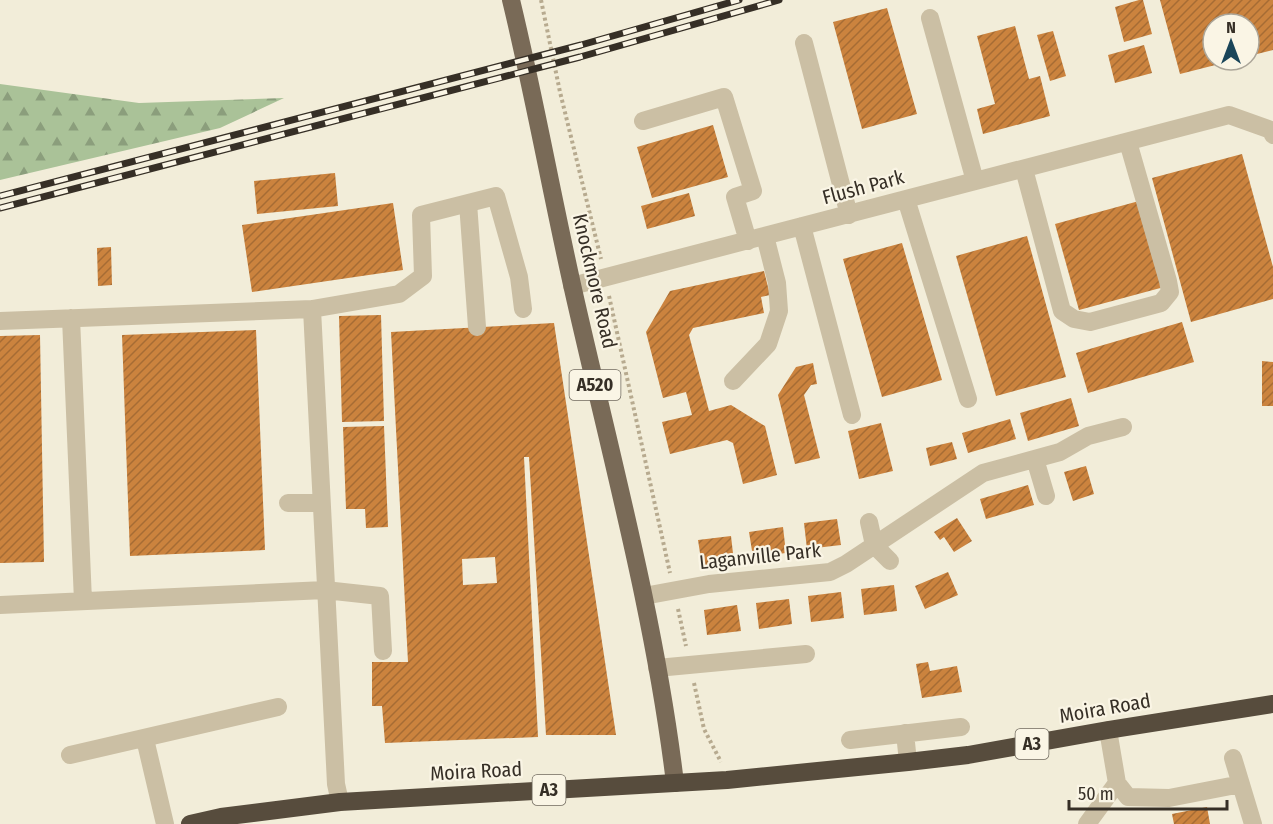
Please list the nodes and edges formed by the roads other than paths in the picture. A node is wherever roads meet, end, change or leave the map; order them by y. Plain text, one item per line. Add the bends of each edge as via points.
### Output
1 (512, 3) edge
2 (930, 18) dead end
3 (804, 43) dead end
4 (643, 121) dead end
5 (1273, 135) edge
6 (1128, 142) junction
7 (1024, 169) junction
8 (975, 181) junction
9 (906, 200) junction
10 (468, 203) junction
11 (849, 214) junction
12 (802, 226) junction
13 (757, 238) junction
14 (572, 286) junction
15 (312, 309) junction
16 (523, 309) dead end
17 (70, 318) junction
18 (0, 321) edge
19 (477, 327) dead end
20 (733, 381) dead end
21 (968, 399) dead end
22 (852, 415) dead end
23 (1123, 427) dead end
24 (1035, 459) junction
25 (1046, 496) dead end
26 (321, 503) junction
27 (288, 504) dead end
28 (869, 522) dead end
29 (874, 545) junction
30 (890, 561) dead end
31 (325, 590) junction
32 (644, 596) junction
33 (82, 601) junction
34 (0, 604) edge
35 (383, 651) dead end
36 (806, 654) dead end
37 (657, 668) junction
38 (1273, 704) edge
39 (278, 707) dead end
40 (961, 727) dead end
41 (1108, 730) junction
42 (905, 734) junction
43 (145, 739) junction
44 (850, 740) dead end
45 (70, 755) dead end
46 (1233, 758) dead end
47 (908, 762) junction
48 (675, 783) junction
49 (1117, 783) junction
50 (1241, 784) junction
51 (340, 801) junction
52 (165, 824) edge
53 (190, 824) edge
54 (1087, 824) edge
55 (1253, 824) edge

1 - 14 main road, Knockmore Road / A520
2 - 8 street
3 - 11 street
4 - 13 street via 724,98 753,191 735,197
5 - 6 street, Flush Park via 1271,130 1229,115
6 - 7 street, Flush Park
6 - 7 street via 1170,292 1161,303 1090,322 1074,319 1062,311
7 - 8 street, Flush Park
8 - 9 street, Flush Park
9 - 11 street, Flush Park
9 - 21 street
10 - 15 street via 421,215 423,276 399,294
10 - 16 street via 496,196 519,277
10 - 19 street
11 - 12 street, Flush Park
12 - 13 street, Flush Park
12 - 22 street
13 - 14 street, Flush Park
13 - 20 street via 777,283 779,311 768,344
14 - 32 main road, Knockmore Road / A520
15 - 17 street
15 - 26 street
17 - 18 street
17 - 33 street
23 - 24 street, Laganville Park via 1088,436 1060,452
24 - 25 street
24 - 29 street, Laganville Park via 983,473
26 - 27 street
26 - 31 street
28 - 29 street
29 - 30 street
29 - 32 street, Laganville Park via 830,572 674,589
31 - 33 street
31 - 35 street via 380,596
31 - 51 street
32 - 37 main road, Knockmore Road / A520
33 - 34 street
36 - 37 street
37 - 48 main road, Knockmore Road / A520
38 - 41 highway, Moira Road / A3
39 - 43 street
40 - 42 street
41 - 47 highway, Moira Road / A3
41 - 49 street
42 - 44 street
42 - 47 street
43 - 45 street
43 - 52 street
46 - 50 street
47 - 48 highway, Moira Road / A3
48 - 51 highway, Moira Road / A3
49 - 50 street via 1128,797 1169,798
49 - 54 street
50 - 55 street
51 - 53 highway, Moira Road / A3

